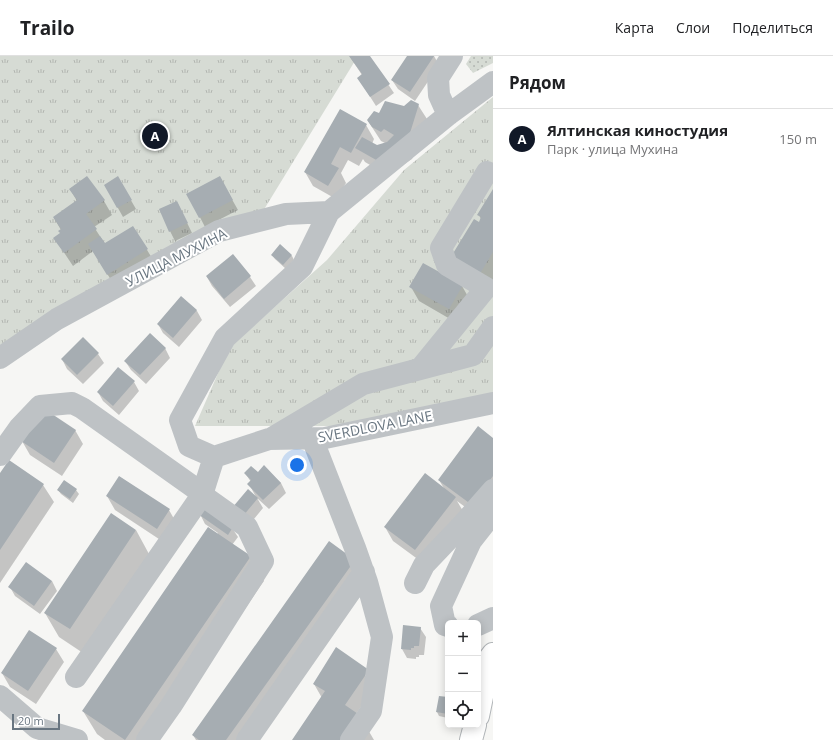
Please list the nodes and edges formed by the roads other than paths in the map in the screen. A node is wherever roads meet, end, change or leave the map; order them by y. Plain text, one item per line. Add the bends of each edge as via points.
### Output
1 (452, 56) edge
2 (493, 82) edge
3 (448, 114) junction
4 (486, 172) dead end
5 (329, 212) junction
6 (490, 283) edge
7 (493, 327) edge
8 (0, 358) edge
9 (420, 369) junction
10 (493, 403) edge
11 (312, 438) junction
12 (269, 440) junction
13 (0, 454) edge
14 (214, 458) junction
15 (493, 490) edge
16 (202, 495) junction
17 (493, 513) edge
18 (364, 572) junction
19 (415, 583) dead end
20 (493, 618) edge
21 (481, 624) edge
22 (445, 625) edge
23 (493, 654) edge
24 (76, 677) dead end
25 (0, 696) edge
26 (481, 702) edge
27 (474, 728) edge
28 (77, 740) edge
29 (147, 740) edge
30 (247, 740) edge
31 (351, 740) edge
32 (471, 740) edge

1 - 3 street via 438,78 439,95
2 - 3 street
3 - 5 street
4 - 6 street via 441,248 447,265
5 - 8 street, УЛИЦА МУХИНА via 286,214 219,232 57,319
5 - 14 street via 302,267 225,338 180,420 189,446
6 - 9 street
7 - 9 street via 473,355
9 - 12 street via 363,384
10 - 11 street, SVERDLOVA LANE via 325,438
11 - 12 street, SVERDLOVA LANE
11 - 18 street
12 - 14 street, SVERDLOVA LANE
13 - 16 street via 40,406 72,403
14 - 16 street
15 - 19 street via 424,565
16 - 24 street
16 - 29 street via 247,527 263,561
17 - 22 street via 471,541 441,606
18 - 30 street
18 - 31 street via 382,637 371,711
20 - 21 street
23 - 26 main road
25 - 28 street via 37,728
27 - 32 main road

